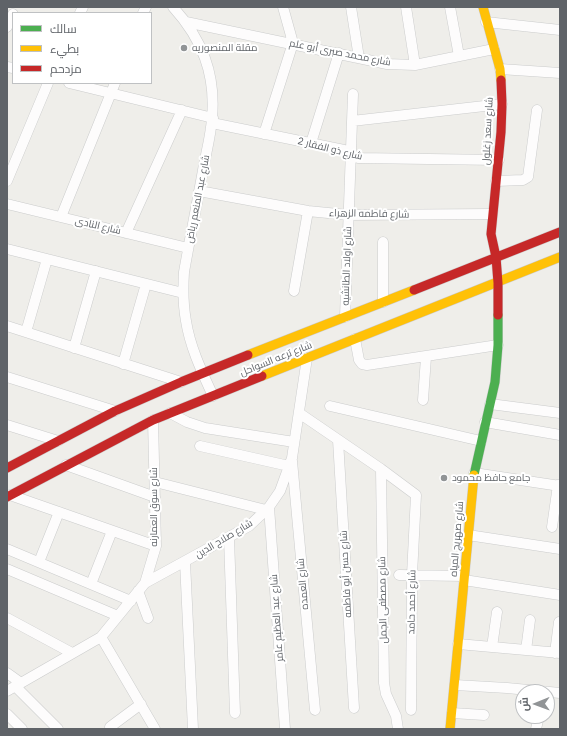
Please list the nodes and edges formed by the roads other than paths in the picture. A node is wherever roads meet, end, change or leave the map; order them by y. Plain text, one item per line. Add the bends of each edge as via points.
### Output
1 (173, 7) edge
2 (283, 7) edge
3 (352, 7) edge
4 (406, 7) edge
5 (450, 7) edge
6 (482, 7) edge
7 (12, 15) edge
8 (186, 22) junction
9 (486, 22) junction
10 (7, 27) edge
11 (560, 30) edge
12 (293, 43) junction
13 (494, 49) junction
14 (339, 53) junction
15 (458, 56) junction
16 (360, 58) junction
17 (415, 65) junction
18 (500, 69) junction
19 (560, 73) edge
20 (48, 84) edge
21 (73, 84) edge
22 (115, 84) edge
23 (111, 93) junction
24 (353, 94) dead end
25 (502, 104) junction
26 (182, 110) junction
27 (537, 110) dead end
28 (212, 120) junction
29 (352, 122) junction
30 (264, 134) junction
31 (312, 144) junction
32 (350, 153) junction
33 (499, 160) junction
34 (7, 181) edge
35 (496, 181) junction
36 (199, 191) junction
37 (7, 204) edge
38 (308, 211) junction
39 (492, 214) junction
40 (348, 215) junction
41 (61, 217) junction
42 (560, 232) edge
43 (126, 233) junction
44 (383, 242) dead end
45 (188, 248) junction
46 (7, 249) edge
47 (496, 257) junction
48 (560, 257) edge
49 (47, 259) junction
50 (96, 271) junction
51 (498, 283) junction
52 (146, 284) junction
53 (294, 291) dead end
54 (183, 293) junction
55 (383, 302) junction
56 (345, 317) junction
57 (7, 326) edge
58 (26, 332) junction
59 (355, 340) junction
60 (498, 345) junction
61 (74, 348) junction
62 (426, 357) junction
63 (307, 358) junction
64 (123, 364) junction
65 (203, 374) junction
66 (7, 377) edge
67 (181, 382) junction
68 (212, 396) junction
69 (423, 400) dead end
70 (490, 404) junction
71 (330, 406) dead end
72 (114, 411) junction
73 (299, 413) junction
74 (560, 413) edge
75 (170, 414) junction
76 (153, 420) junction
77 (486, 422) junction
78 (7, 425) edge
79 (560, 435) edge
80 (338, 440) junction
81 (58, 441) junction
82 (481, 441) junction
83 (294, 442) junction
84 (200, 446) dead end
85 (290, 462) junction
86 (66, 465) junction
87 (7, 468) edge
88 (381, 469) junction
89 (474, 473) junction
90 (155, 482) junction
91 (559, 486) edge
92 (8, 496) edge
93 (155, 497) junction
94 (268, 509) junction
95 (59, 512) junction
96 (552, 527) dead end
97 (112, 530) junction
98 (468, 535) junction
99 (229, 538) junction
100 (156, 546) junction
101 (7, 549) edge
102 (560, 549) edge
103 (39, 562) junction
104 (184, 562) junction
105 (7, 569) edge
106 (399, 575) dead end
107 (412, 575) junction
108 (464, 578) junction
109 (146, 583) junction
110 (91, 584) junction
111 (138, 591) junction
112 (560, 595) edge
113 (131, 601) junction
114 (497, 612) dead end
115 (118, 616) junction
116 (7, 618) edge
117 (148, 618) dead end
118 (530, 620) dead end
119 (559, 622) edge
120 (101, 637) junction
121 (458, 644) junction
122 (492, 647) junction
123 (526, 650) junction
124 (557, 653) edge
125 (72, 654) junction
126 (7, 673) edge
127 (454, 685) junction
128 (14, 687) edge
129 (515, 689) edge
130 (141, 704) junction
131 (354, 708) dead end
132 (315, 710) dead end
133 (411, 710) dead end
134 (235, 713) dead end
135 (452, 713) junction
136 (7, 714) edge
137 (484, 715) dead end
138 (110, 727) dead end
139 (22, 729) edge
140 (58, 729) edge
141 (155, 729) edge
142 (193, 729) edge
143 (285, 729) edge
144 (398, 729) edge
145 (450, 729) edge

1 - 8 street, شارع عبد المنعم رياض
2 - 12 street
3 - 16 street
4 - 17 street
5 - 15 street
6 - 9 main road, شارع سعد زغلول
7 - 10 street
8 - 12 street, شارع محمد صبرى أبو علم
8 - 28 street, شارع عبد المنعم رياض via 199,43 208,66 213,91
9 - 11 street
9 - 13 main road, شارع سعد زغلول
12 - 14 street, شارع محمد صبرى أبو علم
12 - 30 street
13 - 15 street, شارع محمد صبرى أبو علم
13 - 18 main road, شارع سعد زغلول
14 - 16 street, شارع محمد صبرى أبو علم
14 - 31 street
15 - 17 street, شارع محمد صبرى أبو علم
16 - 17 street, شارع محمد صبرى أبو علم via 387,64
18 - 19 street
18 - 25 main road, شارع سعد زغلول
20 - 34 street
21 - 23 street, شارع ذو الفقار 2
22 - 23 street
23 - 26 street, شارع ذو الفقار 2
23 - 41 street
24 - 29 street, شارع اولاد الطانشيه
25 - 29 street
25 - 33 main road, شارع سعد زغلول
26 - 28 street, شارع ذو الفقار 2
26 - 43 street
27 - 35 street via 528,177 523,180
28 - 30 street, شارع ذو الفقار 2
28 - 36 street, شارع عبد المنعم رياض
29 - 32 street, شارع اولاد الطانشيه
30 - 31 street, شارع ذو الفقار 2
31 - 32 street, شارع ذو الفقار 2
32 - 33 street, شارع ذو الفقار 2 via 358,158
32 - 40 street, شارع اولاد الطانشيه
33 - 35 main road, شارع سعد زغلول
35 - 39 main road, شارع سعد زغلول
36 - 38 street, شارع فاطمه الزهراء
36 - 45 street, شارع عبد المنعم رياض
37 - 41 street, شارع النادى
38 - 40 street, شارع فاطمه الزهراء
38 - 53 street
39 - 40 street, شارع فاطمه الزهراء
39 - 47 main road, شارع سعد زغلول via 491,234
40 - 56 street, شارع اولاد الطانشيه
41 - 43 street, شارع النادى
42 - 47 main road, شارع ترعه السواحل
43 - 45 street, شارع النادى
44 - 55 street
45 - 54 street, شارع عبد المنعم رياض
46 - 49 street
47 - 51 main road, شارع صهريج المياه
47 - 55 main road, شارع ترعه السواحل
48 - 51 main road, شارع ترعه السواحل
49 - 50 street
49 - 58 street
50 - 52 street
50 - 61 street
51 - 59 main road, شارع ترعه السواحل
51 - 60 main road, شارع صهريج المياه
52 - 54 street
52 - 64 street
54 - 65 street, شارع عبد المنعم رياض via 188,334
55 - 56 main road, شارع ترعه السواحل
56 - 65 main road, شارع ترعه السواحل
57 - 58 street
58 - 61 street
59 - 62 street via 362,364
59 - 63 main road, شارع ترعه السواحل
60 - 62 street
60 - 70 main road, شارع صهريج المياه
61 - 64 street
62 - 69 street
63 - 68 main road, شارع ترعه السواحل
63 - 73 street, شارع صلاح الدين
64 - 67 street
65 - 67 main road, شارع ترعه السواحل
65 - 68 street, شارع عبد المنعم رياض
66 - 72 street
67 - 72 main road, شارع ترعه السواحل
68 - 75 main road, شارع ترعه السواحل
70 - 74 street
70 - 77 main road, شارع صهريج المياه
71 - 82 street
72 - 81 main road, شارع ترعه السواحل
73 - 80 street
73 - 83 street, شارع صلاح الدين
75 - 76 main road, شارع ترعه السواحل
75 - 83 street via 204,428
76 - 86 main road, شارع ترعه السواحل
76 - 90 street, شارع سوق العمارنه
77 - 79 street
77 - 82 main road, شارع صهريج المياه
78 - 81 street
80 - 88 street
80 - 131 street, شارع حسن أبو فاطمه
81 - 87 main road, شارع ترعه السواحل
82 - 89 main road, شارع صهريج المياه
83 - 85 street, شارع صلاح الدين
84 - 85 street
85 - 94 street, شارع صلاح الدين via 280,491
85 - 132 street, شارع العمده
86 - 92 main road, شارع ترعه السواحل
86 - 93 street
88 - 107 street, شارع أحمد حامد via 416,495
88 - 144 street, شارع مصطفى الجمل via 384,683
89 - 91 street
89 - 98 main road, شارع صهريج المياه
90 - 93 street, شارع سوق العمارنه
90 - 94 street
91 - 96 street
92 - 95 street
93 - 100 street, شارع سوق العمارنه
94 - 99 street, شارع صلاح الدين via 249,526
94 - 143 street, شارع عبد العظيم عامر
95 - 97 street
95 - 103 street
97 - 100 street
97 - 110 street
98 - 102 street
98 - 108 main road, شارع صهريج المياه
99 - 104 street, شارع صلاح الدين
99 - 134 street
100 - 109 street, شارع سوق العمارنه
101 - 103 street
103 - 110 street
104 - 109 street, شارع صلاح الدين
104 - 142 street
105 - 115 street
106 - 107 street
107 - 108 street
107 - 133 street, شارع أحمد حامد
108 - 112 street
108 - 121 main road, شارع صهريج المياه
109 - 111 street, شارع سوق العمارنه
110 - 113 street
111 - 113 street, شارع سوق العمارنه
111 - 117 street
113 - 115 street, شارع سوق العمارنه
114 - 122 street
115 - 120 street, شارع سوق العمارنه
116 - 125 street
118 - 123 street
119 - 124 street
120 - 125 street, شارع سوق العمارنه
120 - 130 street
121 - 122 street
121 - 127 main road, شارع صهريج المياه
122 - 123 street
123 - 124 street
125 - 128 street, شارع سوق العمارنه
126 - 128 street
127 - 129 street
127 - 135 main road, شارع صهريج المياه
128 - 140 street
130 - 138 street
130 - 141 street
135 - 137 street
135 - 145 main road, شارع صهريج المياه
136 - 139 street

